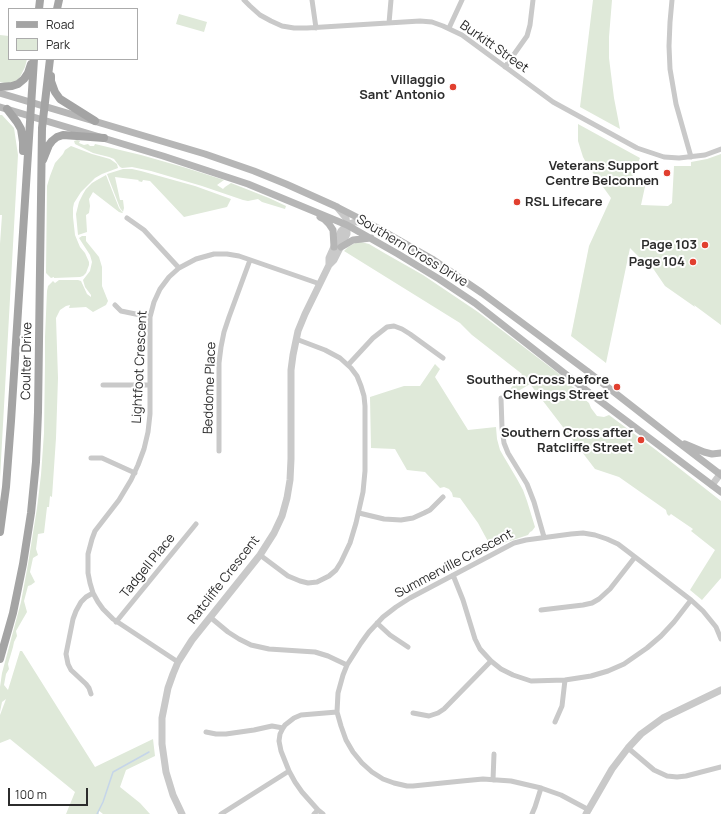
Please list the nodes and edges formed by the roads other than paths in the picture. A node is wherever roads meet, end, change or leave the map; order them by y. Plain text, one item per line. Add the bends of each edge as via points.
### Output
1 (244, 0) edge
2 (312, 0) edge
3 (391, 0) edge
4 (462, 0) edge
5 (533, 0) edge
6 (672, 0) edge
7 (389, 23) junction
8 (316, 28) junction
9 (449, 28) junction
10 (34, 60) edge
11 (34, 60) edge
12 (51, 60) edge
13 (51, 60) edge
14 (504, 67) junction
15 (0, 87) edge
16 (0, 93) edge
17 (31, 102) junction
18 (44, 106) junction
19 (4, 108) edge
20 (30, 116) junction
21 (43, 120) junction
22 (95, 121) junction
23 (104, 138) junction
24 (166, 143) junction
25 (721, 149) edge
26 (163, 156) junction
27 (691, 157) junction
28 (41, 165) junction
29 (26, 173) junction
30 (298, 204) junction
31 (335, 206) junction
32 (127, 218) dead end
33 (347, 225) junction
34 (376, 227) junction
35 (371, 238) junction
36 (337, 247) junction
37 (250, 260) junction
38 (179, 268) junction
39 (320, 284) junction
40 (115, 305) dead end
41 (150, 317) junction
42 (296, 339) junction
43 (443, 358) dead end
44 (348, 365) junction
45 (103, 384) dead end
46 (150, 384) junction
47 (501, 398) dead end
48 (674, 439) junction
49 (219, 451) dead end
50 (721, 453) edge
51 (91, 458) dead end
52 (135, 473) junction
53 (721, 473) edge
54 (712, 485) junction
55 (721, 492) edge
56 (443, 498) dead end
57 (359, 513) junction
58 (196, 524) dead end
59 (0, 532) edge
60 (544, 537) junction
61 (260, 555) junction
62 (635, 557) junction
63 (453, 575) junction
64 (94, 593) junction
65 (691, 600) junction
66 (541, 610) dead end
67 (210, 617) junction
68 (116, 622) junction
69 (377, 623) junction
70 (721, 639) edge
71 (408, 647) dead end
72 (0, 659) edge
73 (491, 661) junction
74 (178, 662) junction
75 (347, 665) junction
76 (565, 680) junction
77 (721, 690) edge
78 (91, 694) dead end
79 (337, 712) junction
80 (413, 713) dead end
81 (555, 722) dead end
82 (283, 728) junction
83 (206, 732) dead end
84 (628, 748) junction
85 (494, 754) dead end
86 (721, 767) edge
87 (289, 771) junction
88 (493, 780) junction
89 (541, 788) junction
90 (318, 810) junction
91 (587, 812) edge
92 (182, 814) edge
93 (221, 814) edge
94 (314, 814) edge
95 (324, 814) edge
96 (532, 814) edge

1 - 8 street, Burkitt Street via 260,15 282,26
2 - 8 street
3 - 7 street
4 - 9 street
5 - 14 street via 527,36
6 - 27 street via 669,46 671,75 676,104
7 - 8 street, Burkitt Street
7 - 9 street, Burkitt Street via 432,22
9 - 14 street, Burkitt Street
10 - 15 main road via 28,73 18,84
11 - 17 main road, Coulter Drive
12 - 18 main road, Coulter Drive
13 - 22 main road via 54,92 66,104
14 - 27 street, Burkitt Street via 553,102 637,148 664,157
16 - 17 main road, Southern Cross Drive
17 - 18 main road, Southern Cross Drive
17 - 20 main road, Coulter Drive
18 - 21 main road, Coulter Drive
18 - 22 main road, Southern Cross Drive
19 - 20 main road, Southern Cross Drive
19 - 29 main road via 21,129
20 - 21 main road, Southern Cross Drive
20 - 29 main road, Coulter Drive
21 - 23 main road, Southern Cross Drive
21 - 28 main road, Coulter Drive
22 - 24 main road, Southern Cross Drive
23 - 26 main road, Southern Cross Drive
23 - 28 main road via 67,134 57,137 49,144
24 - 26 main road
24 - 31 main road, Southern Cross Drive via 254,171
25 - 27 street, Burkitt Street
26 - 30 main road, Southern Cross Drive via 248,184
28 - 72 main road, Coulter Drive via 36,462 23,564
29 - 59 main road, Coulter Drive via 8,473
30 - 33 main road, Southern Cross Drive
30 - 36 main road via 329,224
31 - 33 street via 346,218
31 - 34 main road, Southern Cross Drive
32 - 38 street via 144,230
33 - 34 street via 362,222
33 - 35 main road, Southern Cross Drive
33 - 36 street, Ratcliffe Crescent via 342,231
34 - 48 main road, Southern Cross Drive via 482,292
35 - 36 main road via 353,240
35 - 54 main road, Southern Cross Drive via 475,303
36 - 39 street, Ratcliffe Crescent via 329,258
37 - 38 street, Lightfoot Crescent via 233,255 214,254 196,259
37 - 39 street, Lightfoot Crescent
37 - 49 street, Beddome Place via 221,347
38 - 41 street, Lightfoot Crescent via 160,289
39 - 42 street, Ratcliffe Crescent
40 - 41 street via 121,310
41 - 46 street, Lightfoot Crescent
42 - 44 street via 326,350
42 - 61 street, Ratcliffe Crescent via 292,370 290,480 282,516
43 - 44 street via 410,334 394,326 387,327 373,338
44 - 57 street via 357,376 365,406 365,471
45 - 46 street
46 - 52 street, Lightfoot Crescent via 148,432
47 - 60 street via 504,443 527,484
48 - 50 main road via 704,452
48 - 53 main road, Southern Cross Drive
51 - 52 street via 102,458
52 - 64 street, Lightfoot Crescent via 92,539 88,568
53 - 54 street
54 - 55 main road, Southern Cross Drive
56 - 57 street via 430,510 413,518 384,519
57 - 61 street via 341,562 332,574 321,580 308,583 296,580
58 - 68 street, Tadgell Place
60 - 62 street, Summerville Crescent via 583,533 595,535 618,544
60 - 63 street, Summerville Crescent via 514,544
61 - 67 street, Ratcliffe Crescent
62 - 65 street, Summerville Crescent
62 - 66 street via 610,590 592,603
63 - 69 street, Summerville Crescent via 405,601
63 - 73 street via 475,639
64 - 68 street, Lightfoot Crescent via 103,609
64 - 78 street via 86,597 76,611 66,654 70,670 86,684
65 - 70 street, Summerville Crescent via 708,616
65 - 76 street via 661,636 632,659 596,675
67 - 74 street, Ratcliffe Crescent
67 - 75 street via 239,640 251,645 269,650 315,652
68 - 74 street, Lightfoot Crescent
69 - 71 street
69 - 75 street, Summerville Crescent
73 - 76 street via 518,678 537,681
73 - 80 street via 444,709 429,716
74 - 92 street, Ratcliffe Crescent via 165,701 162,744 166,772
75 - 79 street, Summerville Crescent via 339,687
76 - 81 street via 562,706
77 - 84 street via 663,718
79 - 82 street via 301,715
79 - 88 street, Summerville Crescent via 343,733 353,752 367,767 394,783 413,786
82 - 83 street via 272,726 226,734
82 - 87 street via 279,745
84 - 86 street via 654,770 667,776 686,776
84 - 91 street via 612,769
85 - 88 street
87 - 90 street via 302,792
87 - 93 street
88 - 89 street, Summerville Crescent
89 - 91 street, Summerville Crescent via 561,795
89 - 96 street
90 - 94 street
90 - 95 street

